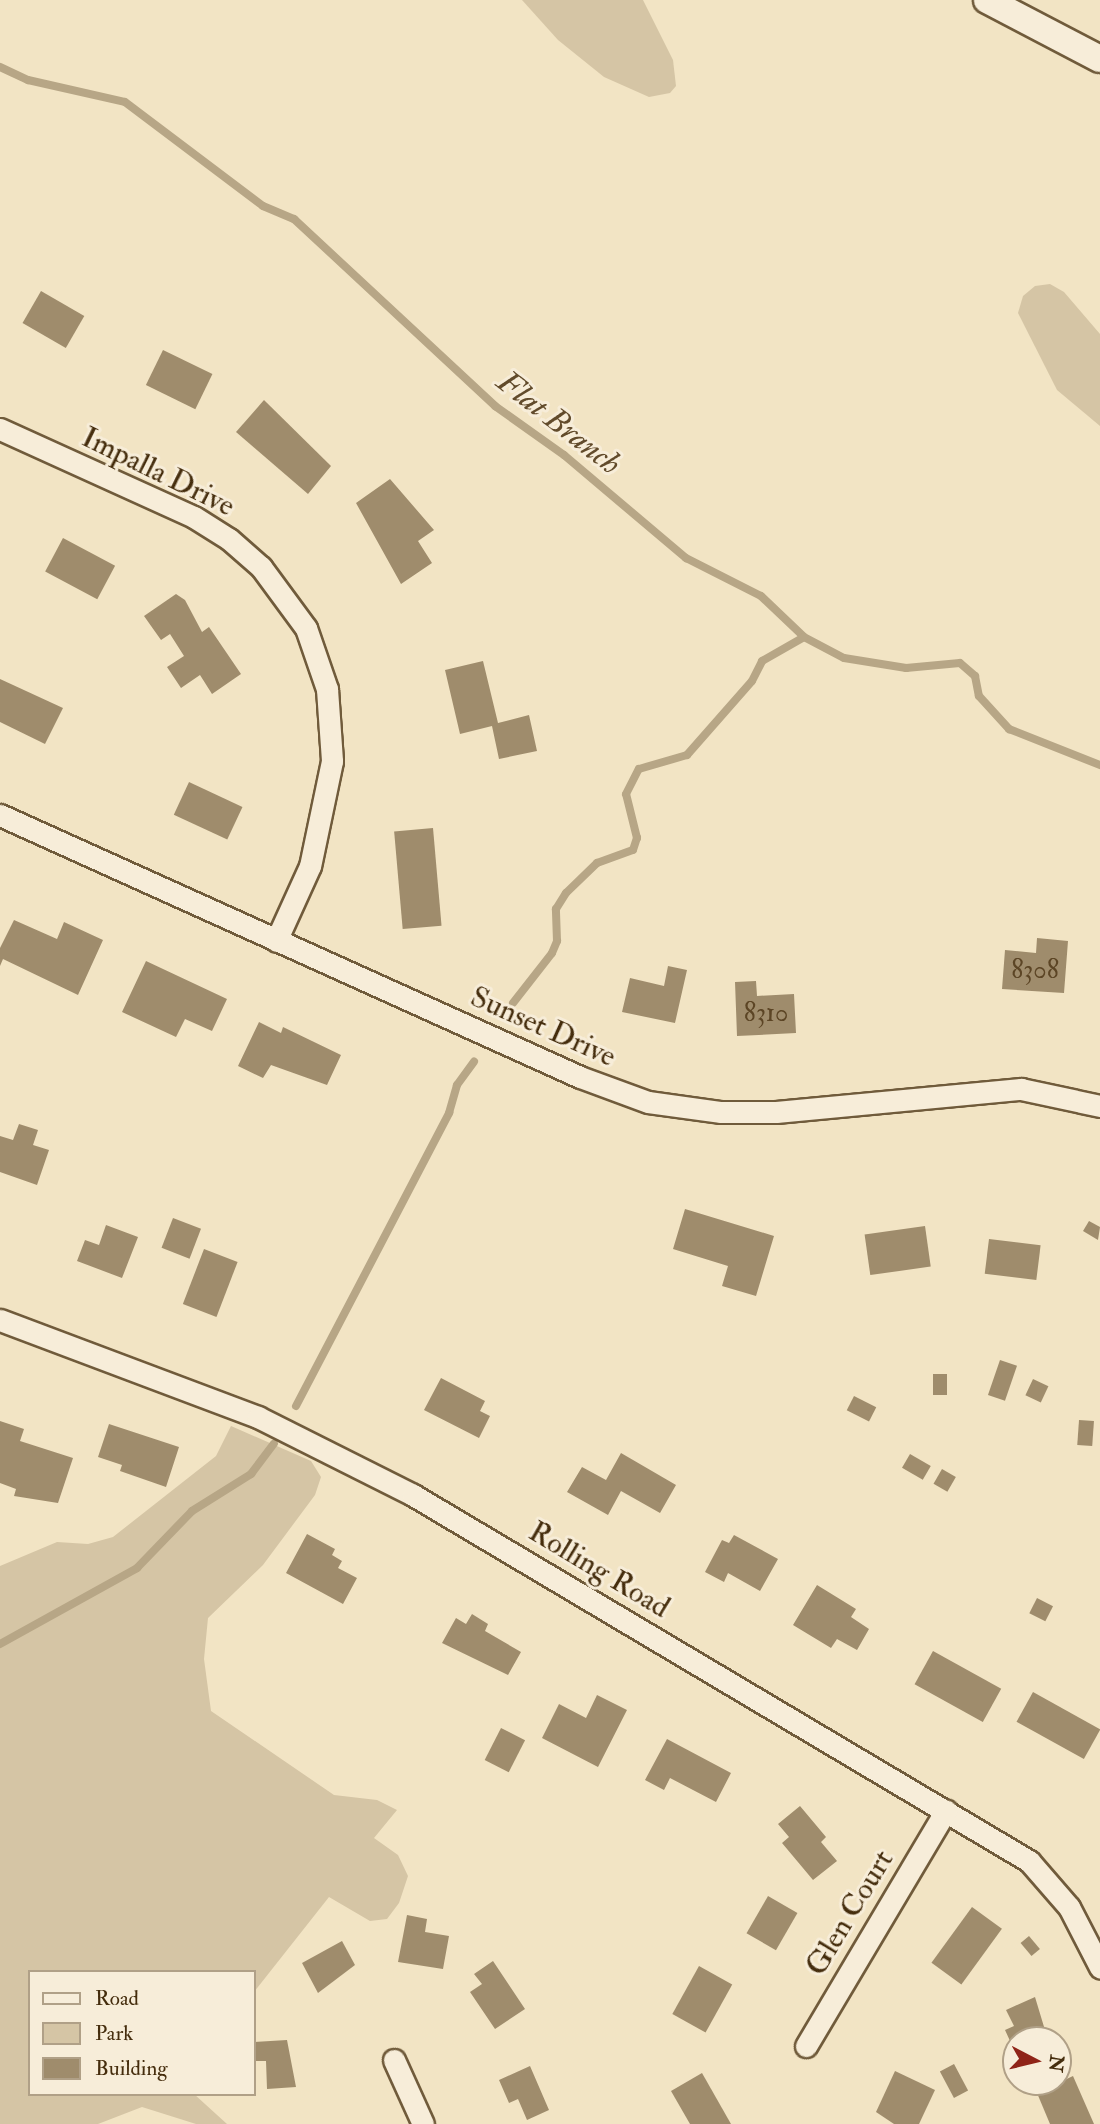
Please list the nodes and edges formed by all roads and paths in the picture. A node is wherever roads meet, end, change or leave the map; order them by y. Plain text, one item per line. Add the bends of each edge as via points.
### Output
1 (987, 0) edge
2 (1100, 59) edge
3 (0, 429) edge
4 (0, 815) edge
5 (276, 941) junction
6 (1100, 1106) edge
7 (0, 1320) edge
8 (946, 1810) junction
9 (1100, 1968) edge
10 (806, 2046) dead end
11 (394, 2060) dead end
12 (422, 2124) edge

1 - 2 street
3 - 5 street, Impalla Drive via 194,517 229,539 261,567 306,628 327,689 332,761 310,866
4 - 5 street, Sunset Drive
5 - 6 street, Sunset Drive via 580,1077 680,1108 776,1112 979,1088 1021,1088
7 - 8 street, Rolling Road via 258,1417 363,1467
8 - 9 street, Rolling Road via 1029,1861 1048,1879 1069,1907
8 - 10 street, Glen Court
11 - 12 street

